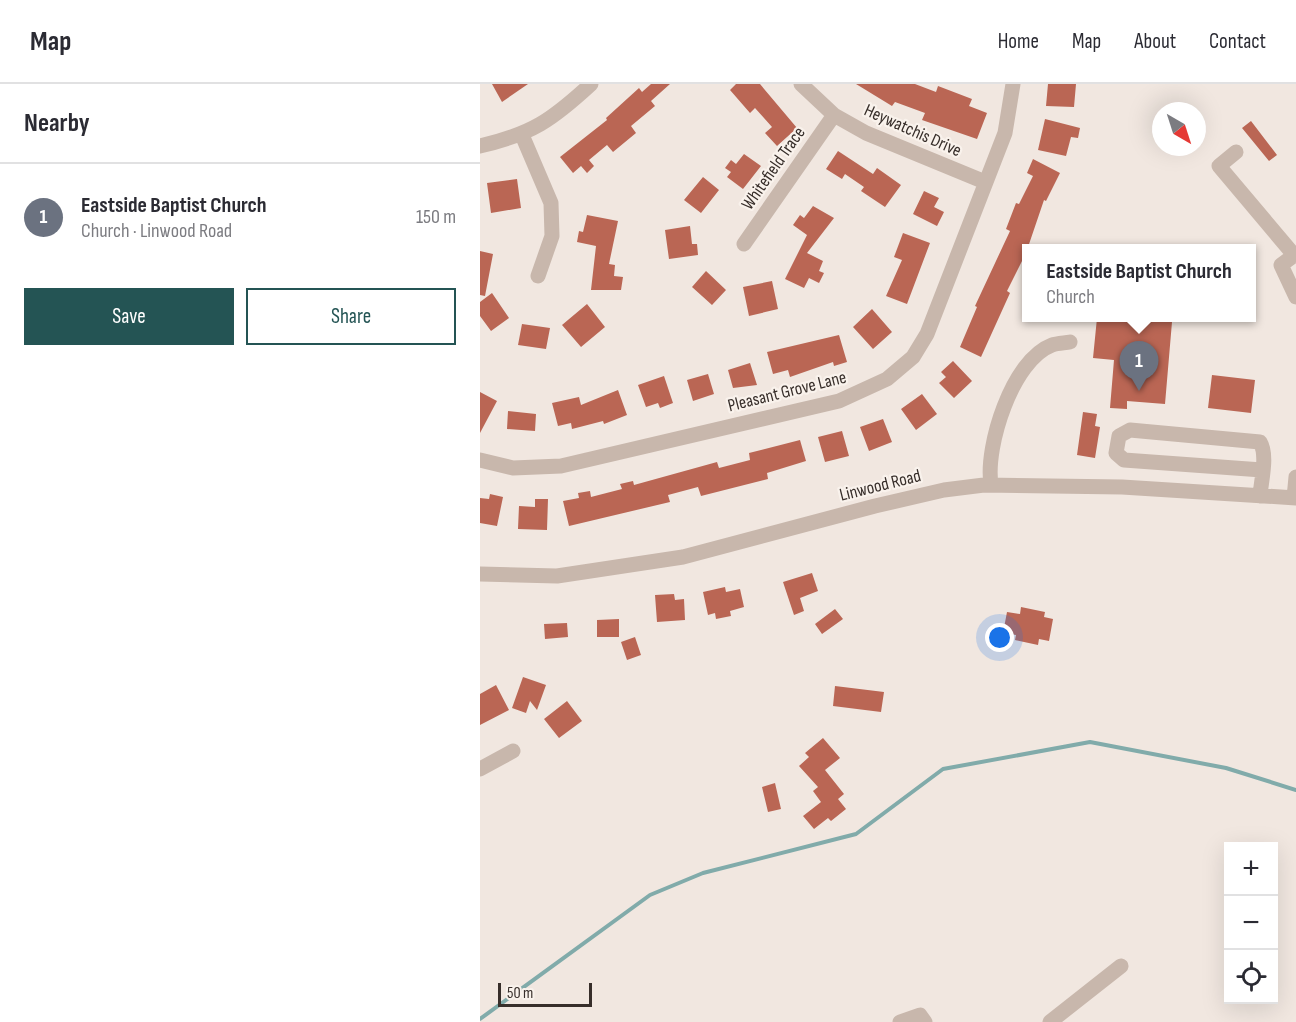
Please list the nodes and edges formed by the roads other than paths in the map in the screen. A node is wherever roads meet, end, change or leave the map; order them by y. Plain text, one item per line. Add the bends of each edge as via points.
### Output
1 (591, 84) edge
2 (801, 84) edge
3 (1013, 84) edge
4 (834, 115) junction
5 (522, 135) junction
6 (480, 146) edge
7 (1236, 152) dead end
8 (985, 182) junction
9 (744, 244) dead end
10 (1295, 254) edge
11 (538, 276) dead end
12 (1296, 297) edge
13 (1070, 342) dead end
14 (480, 460) edge
15 (1124, 460) junction
16 (1262, 471) junction
17 (1296, 477) edge
18 (992, 484) junction
19 (1122, 487) junction
20 (1260, 496) junction
21 (1295, 498) edge
22 (480, 574) edge
23 (513, 751) dead end
24 (480, 769) edge
25 (1121, 966) dead end
26 (900, 1022) edge
27 (925, 1022) edge
28 (1050, 1022) edge

1 - 5 street via 553,116
2 - 4 street, Heywatchis Drive
3 - 8 street, Pleasant Grove Lane via 1005,133
4 - 8 street, Heywatchis Drive via 890,145
4 - 9 street, Whitefield Trace
5 - 6 street
5 - 11 street via 551,203 552,236
7 - 10 street via 1220,166
8 - 14 street, Pleasant Grove Lane via 927,334 913,357 878,385 839,401 561,466 513,468
10 - 12 street via 1281,264
13 - 18 street via 1044,350 1014,384 990,455
15 - 16 street
15 - 16 street via 1116,453 1119,436 1130,430 1256,441 1264,448
15 - 19 street
16 - 20 street
17 - 21 street
18 - 19 street, Linwood Road
18 - 22 street, Linwood Road via 875,506 683,557 557,576
19 - 20 street, Linwood Road
20 - 21 street, Linwood Road
23 - 24 street
25 - 28 street
26 - 27 street via 920,1015

